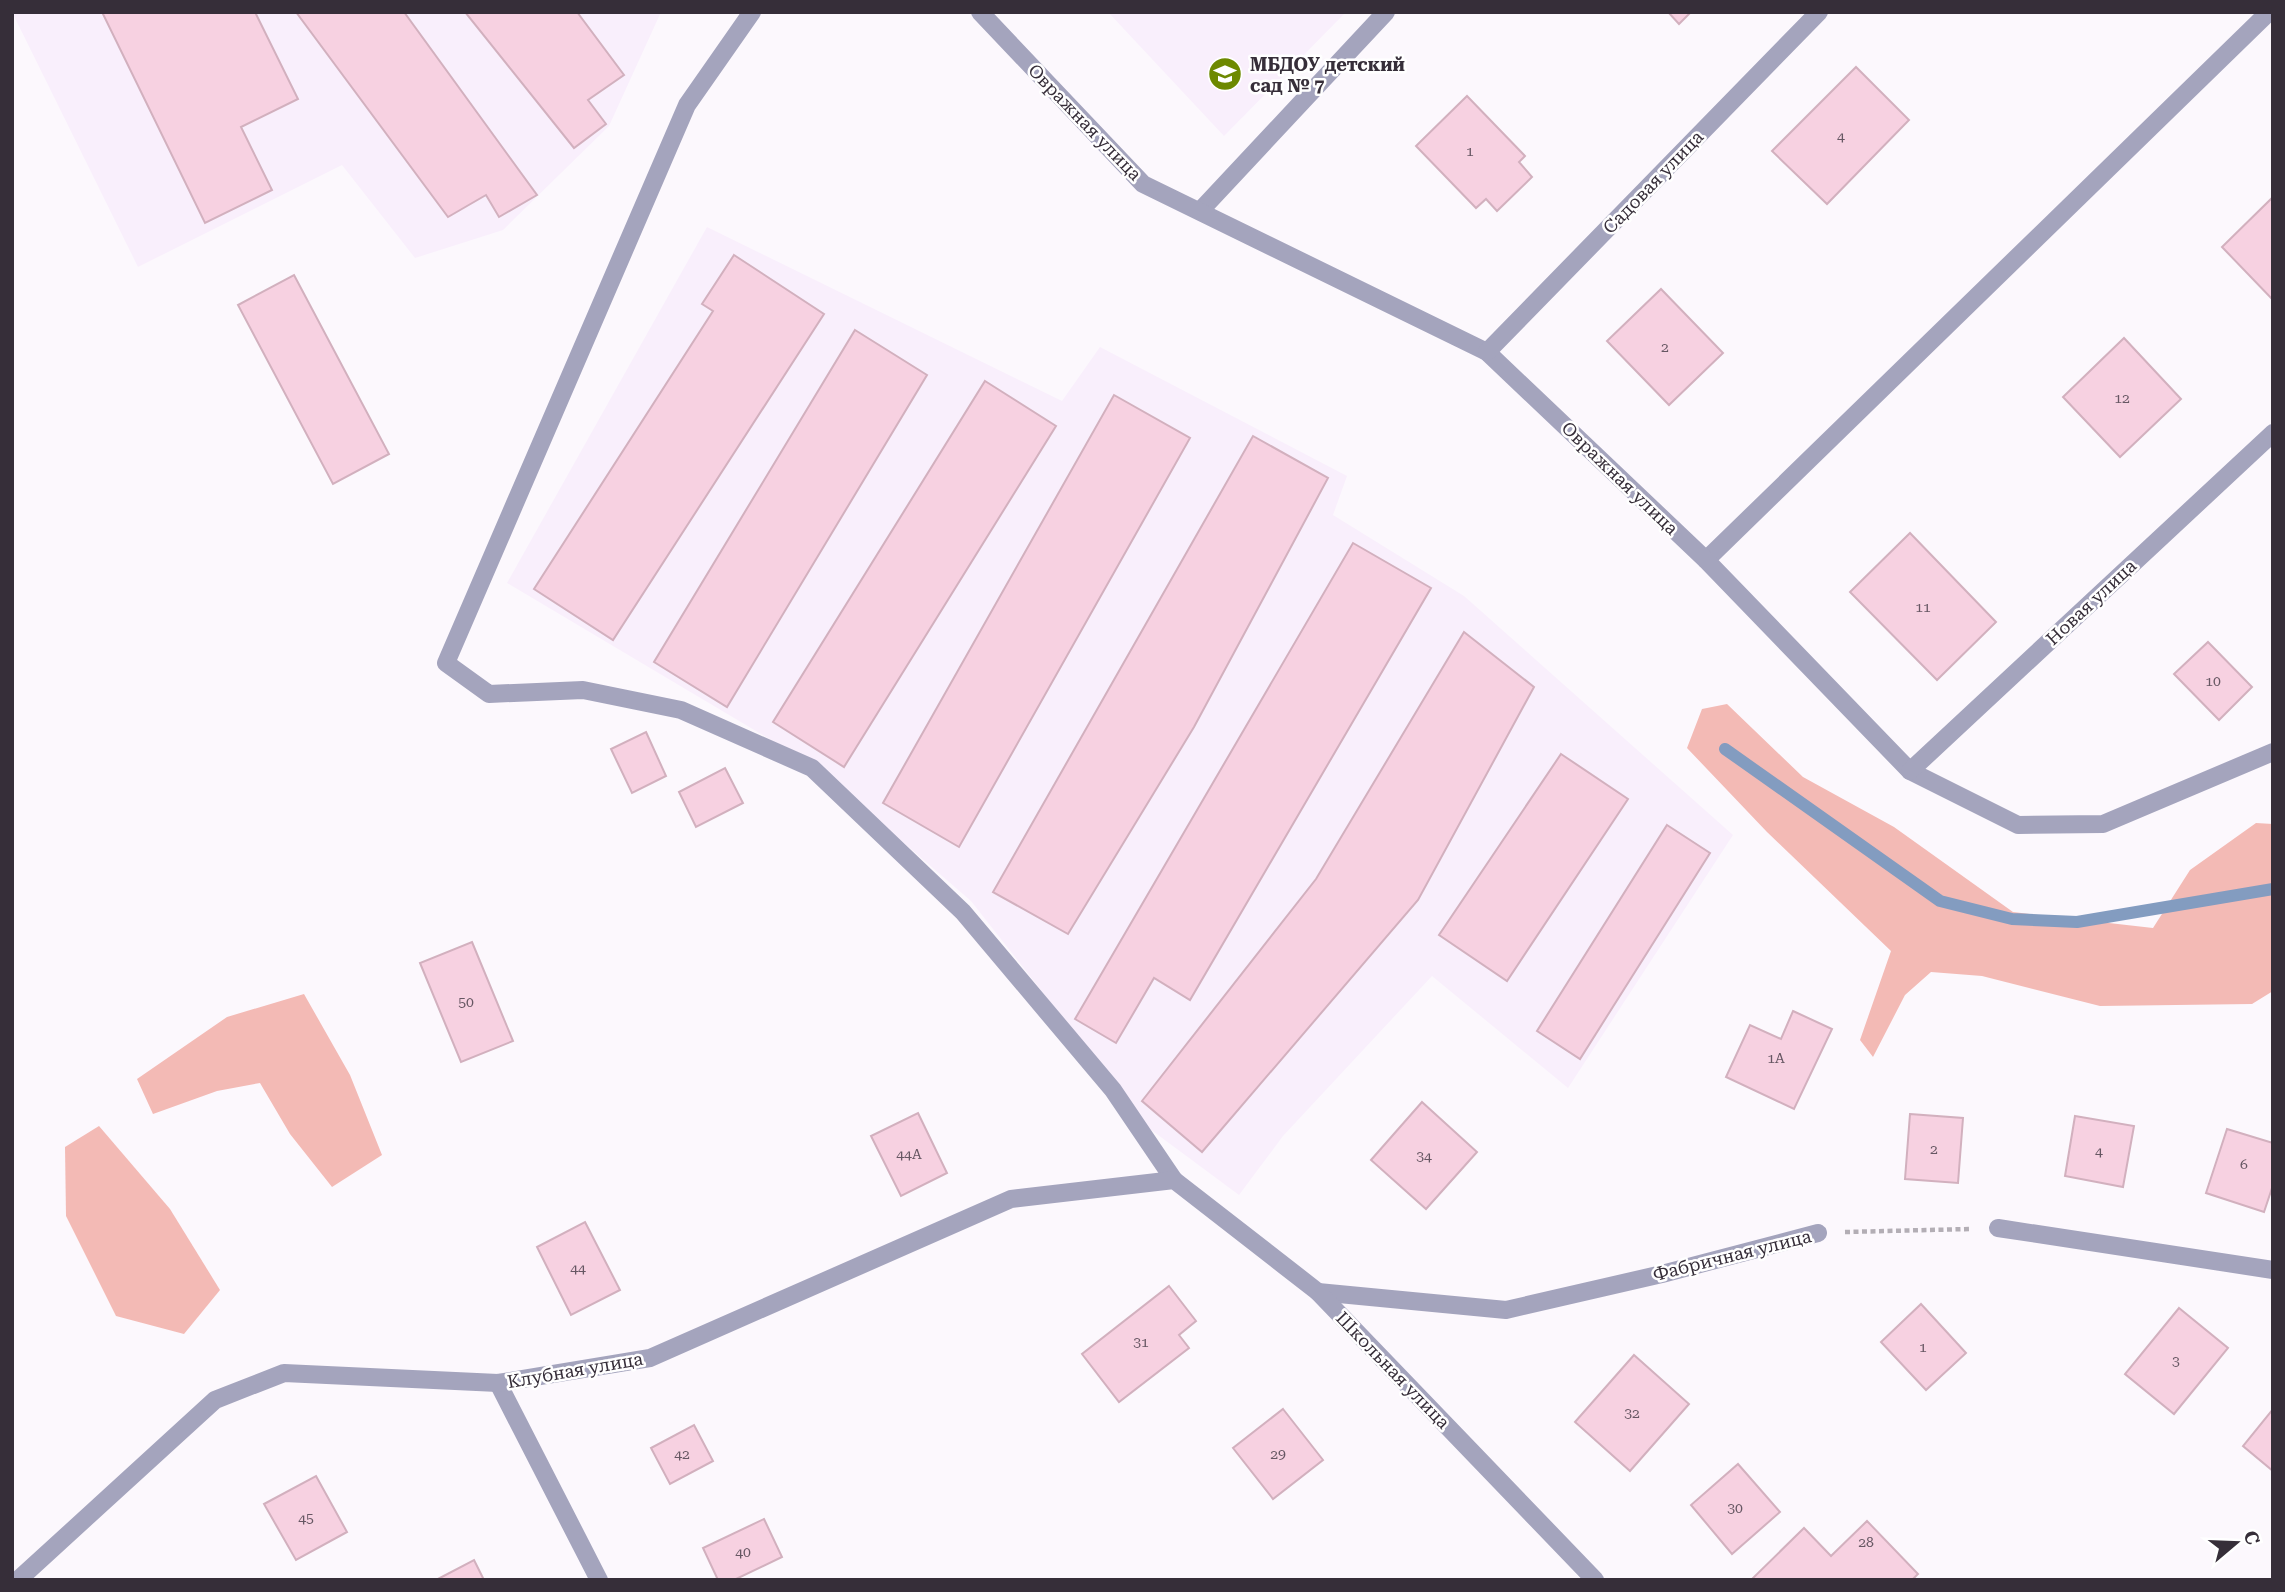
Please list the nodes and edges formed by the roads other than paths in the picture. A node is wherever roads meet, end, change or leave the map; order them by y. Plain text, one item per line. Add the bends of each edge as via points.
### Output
1 (752, 12) edge
2 (980, 12) edge
3 (1386, 12) edge
4 (1819, 12) edge
5 (2269, 12) edge
6 (1200, 211) junction
7 (1487, 352) junction
8 (2273, 433) edge
9 (1706, 559) junction
10 (2273, 752) edge
11 (1910, 772) junction
12 (1174, 1180) junction
13 (1998, 1228) road end
14 (1818, 1233) road end
15 (2273, 1270) edge
16 (1318, 1292) junction
17 (498, 1383) junction
18 (18, 1580) edge
19 (599, 1580) edge
20 (1594, 1580) edge

1 - 12 street, Школьная улица via 687,105 446,663 489,694 583,690 681,710 812,768 963,912 1113,1090
2 - 6 street, Овражная улица via 1143,184
3 - 6 street
4 - 7 street, Садовая улица
5 - 9 street
6 - 7 street, Овражная улица
7 - 9 street, Овражная улица
8 - 11 street, Новая улица
9 - 11 street, Овражная улица
10 - 11 street, Овражная улица via 2103,824 2018,825
12 - 16 street, Школьная улица
12 - 17 street, Клубная улица via 1012,1199 650,1358
13 - 15 street
14 - 16 street, Фабричная улица via 1506,1310
16 - 20 street, Школьная улица
17 - 18 street, Клубная улица via 284,1373 215,1400
17 - 19 street

